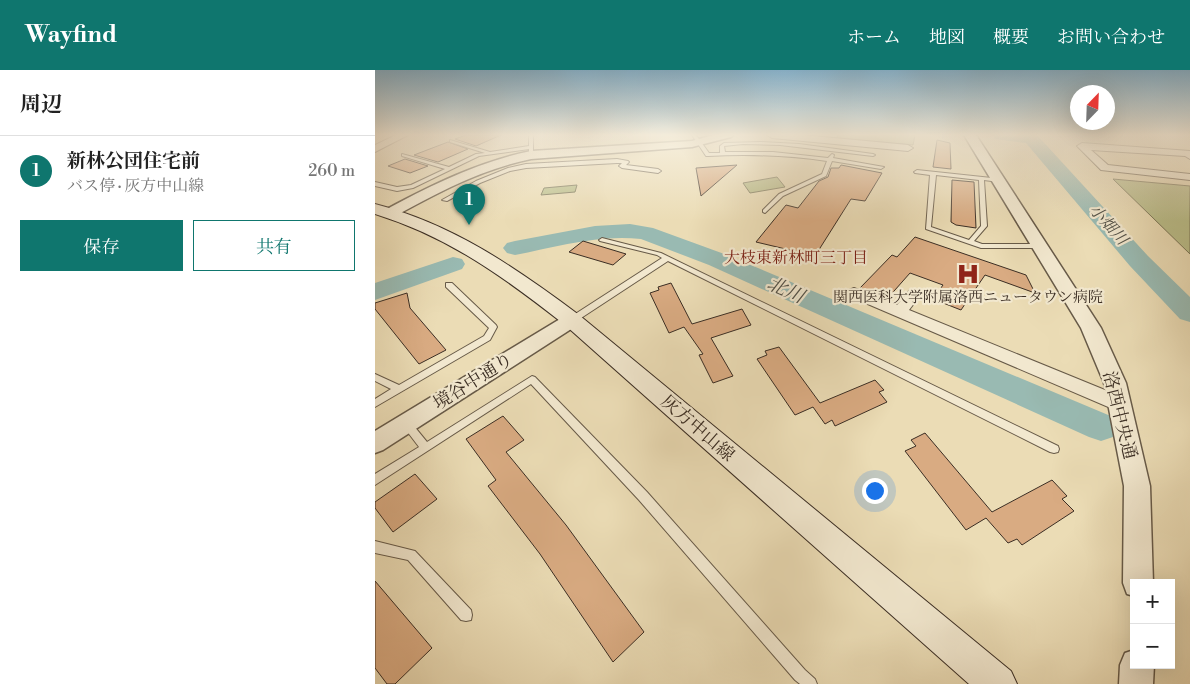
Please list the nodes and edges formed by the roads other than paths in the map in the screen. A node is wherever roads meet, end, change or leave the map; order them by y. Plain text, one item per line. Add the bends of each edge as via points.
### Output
1 (433, 164) edge
2 (458, 164) edge
3 (494, 164) edge
4 (546, 164) edge
5 (624, 164) edge
6 (829, 164) edge
7 (860, 164) edge
8 (983, 164) edge
9 (1100, 164) edge
10 (881, 167) dead end
11 (448, 168) junction
12 (658, 171) dead end
13 (917, 172) dead end
14 (933, 174) junction
15 (463, 176) junction
16 (1190, 177) edge
17 (482, 180) junction
18 (990, 180) junction
19 (375, 184) edge
20 (445, 200) dead end
21 (382, 211) edge
22 (765, 212) dead end
23 (602, 240) dead end
24 (970, 242) junction
25 (1040, 246) junction
26 (666, 258) junction
27 (449, 284) dead end
28 (854, 293) dead end
29 (915, 293) dead end
30 (900, 312) junction
31 (571, 320) junction
32 (375, 377) edge
33 (399, 390) junction
34 (375, 403) edge
35 (1120, 404) junction
36 (406, 423) junction
37 (375, 443) edge
38 (425, 447) junction
39 (1054, 449) dead end
40 (375, 480) edge
41 (375, 547) edge
42 (1138, 579) edge
43 (465, 615) dead end
44 (1137, 669) edge
45 (802, 681) edge
46 (998, 684) edge
47 (1136, 684) edge

1 - 11 lane
2 - 11 lane
3 - 15 street
4 - 17 lane via 508,170
5 - 12 lane via 622,166
6 - 22 lane via 824,175 781,194
7 - 10 lane
8 - 18 street, 洛西中央通
9 - 16 street via 1105,168
11 - 19 lane via 413,186 397,189
13 - 14 lane
14 - 18 lane
14 - 24 lane via 928,228
15 - 17 lane
15 - 21 street
17 - 20 lane
18 - 24 lane via 984,226
18 - 25 street, 洛西中央通
21 - 31 main road, 灰方中山線 via 441,232 471,247 508,270
23 - 26 lane
24 - 25 lane via 981,246
25 - 35 street, 洛西中央通 via 1091,328 1115,383
26 - 31 lane
26 - 39 lane
27 - 33 lane via 493,327 492,332
28 - 30 street
29 - 30 street
30 - 35 street
31 - 36 street, 境谷中通り
31 - 46 main road, 灰方中山線
32 - 33 lane
33 - 34 lane
35 - 42 street, 洛西中央通 via 1137,486
36 - 37 street, 境谷中通り
36 - 38 lane
38 - 40 lane
38 - 45 lane via 532,379 643,496
41 - 43 lane via 411,554
44 - 47 street

